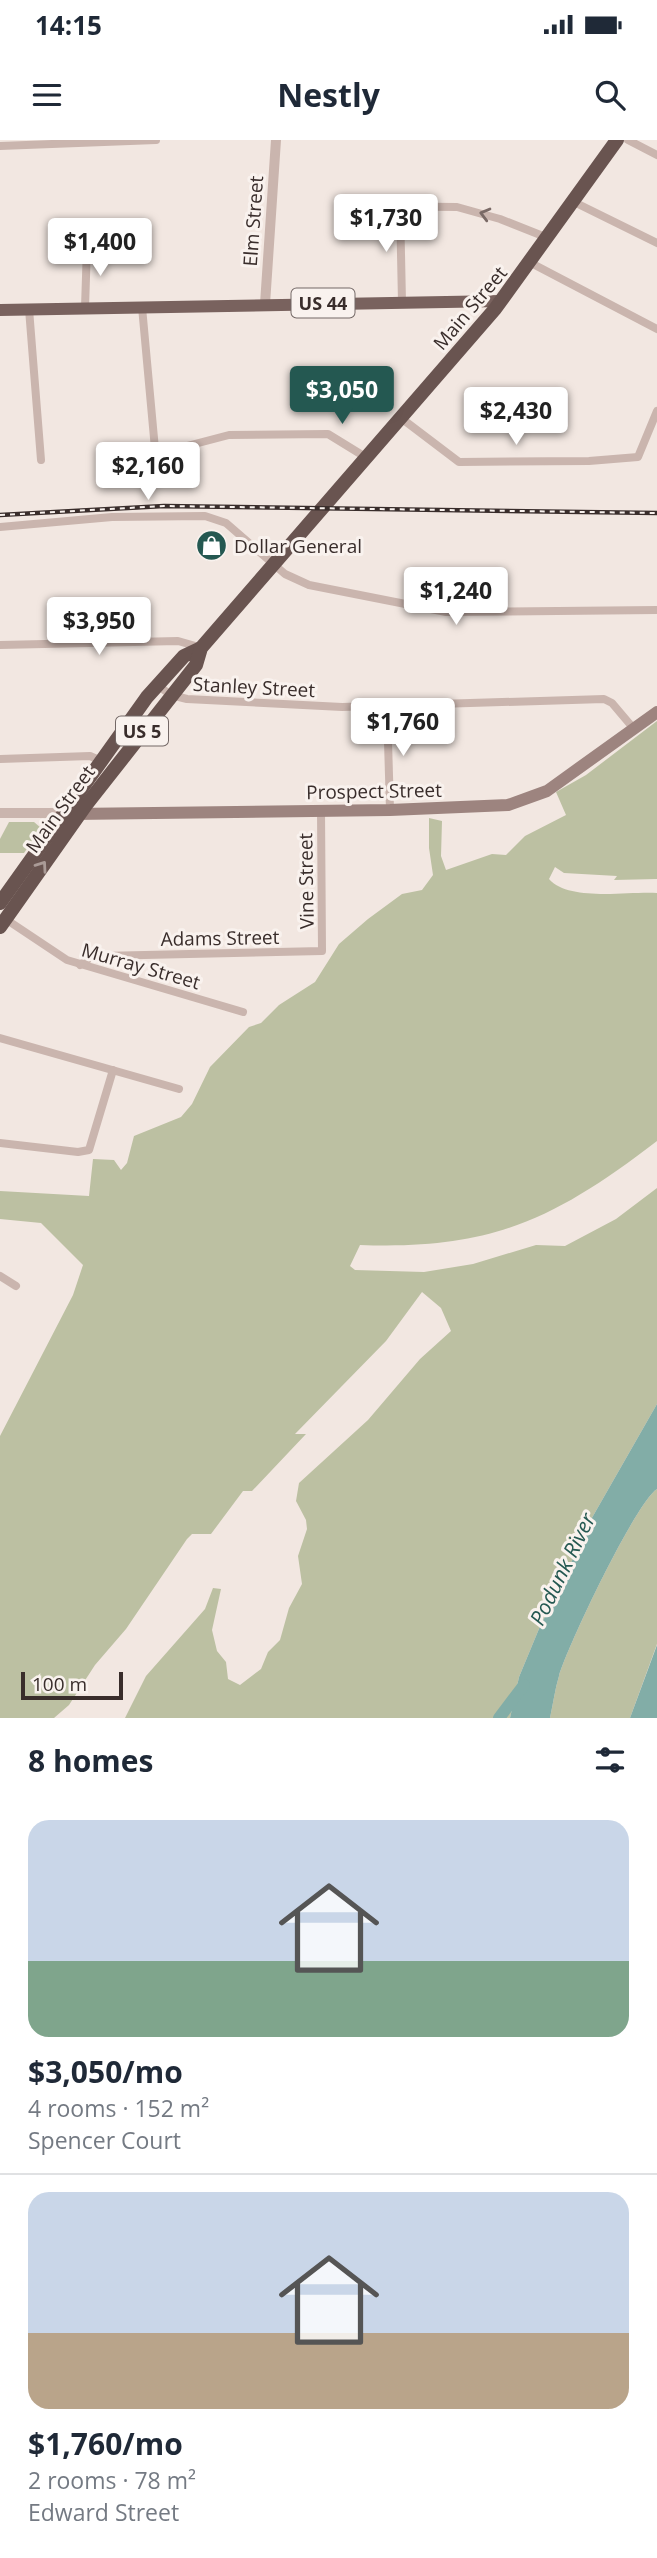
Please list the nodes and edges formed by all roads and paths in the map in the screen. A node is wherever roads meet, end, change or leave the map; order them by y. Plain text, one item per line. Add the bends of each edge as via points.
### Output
1 (156, 140) edge
2 (276, 140) edge
3 (617, 140) edge
4 (628, 140) edge
5 (0, 146) edge
6 (657, 155) edge
7 (574, 202) junction
8 (350, 206) dead end
9 (400, 206) junction
10 (548, 238) junction
11 (657, 243) edge
12 (87, 246) dead end
13 (531, 263) junction
14 (401, 302) junction
15 (501, 302) junction
16 (265, 304) junction
17 (142, 307) junction
18 (85, 308) junction
19 (29, 309) junction
20 (0, 310) edge
21 (657, 329) edge
22 (657, 411) edge
23 (401, 418) junction
24 (367, 458) junction
25 (41, 460) dead end
26 (0, 527) edge
27 (274, 564) junction
28 (657, 610) edge
29 (0, 645) edge
30 (201, 648) junction
31 (157, 685) junction
32 (171, 695) junction
33 (387, 706) junction
34 (657, 712) edge
35 (634, 729) junction
36 (0, 759) edge
37 (108, 764) junction
38 (390, 810) junction
39 (321, 811) junction
40 (0, 813) edge
41 (64, 813) junction
42 (80, 814) junction
43 (0, 903) edge
44 (2, 920) edge
45 (322, 951) joint
46 (80, 965) junction
47 (243, 1012) dead end
48 (0, 1038) edge
49 (113, 1070) junction
50 (179, 1089) dead end
51 (0, 1143) edge
52 (0, 1276) edge
53 (16, 1286) dead end

1 - 5 street
2 - 16 street, Elm Street
3 - 7 highway, Main Street / US 5
4 - 6 street
7 - 10 highway, Main Street / US 5
7 - 11 street
8 - 9 street
10 -> 9 street via 457,207
9 - 14 street
10 - 13 highway, Main Street / US 5
12 - 18 street
13 - 15 highway, Main Street / US 5
13 - 21 street
14 - 15 main road, US 44
14 - 16 main road, US 44
15 - 23 highway, Main Street / US 5
16 - 17 main road, US 44
17 - 18 main road, US 44
17 - 24 street via 155,449 229,435 328,434
18 - 19 main road, US 44
19 - 20 main road, US 44
19 - 25 street
22 - 23 street via 638,457 589,461 459,462
23 - 24 highway, Main Street / US 5
24 - 27 highway, Main Street / US 5
26 - 27 street via 112,517 205,516 226,523
27 - 28 street via 303,583 446,612
27 - 30 highway, Main Street / US 5
29 - 30 street via 178,641
30 - 31 highway, Main Street / US 5 via 184,656
30 - 32 highway, Main Street / US 5 via 196,664
31 - 32 street, Stanley Street
31 - 37 highway, Main Street / US 5
32 - 33 street, Stanley Street
32 - 37 highway, Main Street / US 5
33 - 35 street, Stanley Street via 606,699
33 - 38 street
34 - 35 main road, Prospect Street
35 - 38 main road, Prospect Street via 556,785 525,801
36 - 37 street via 91,757
37 - 41 highway, Main Street / US 5
37 - 42 highway, Main Street / US 5
38 - 39 main road, Prospect Street
39 - 42 main road, Prospect Street
39 - 45 street, Vine Street
40 - 41 street
41 - 42 main road, Prospect Street
41 - 43 highway, Main Street / US 5
44 -> 42 highway, Main Street / US 5
44 - 46 street, Murray Street
45 - 46 street, Adams Street via 100,956
46 - 47 street, Murray Street
48 - 49 street
49 - 50 street
49 - 51 street via 89,1150
52 - 53 street

